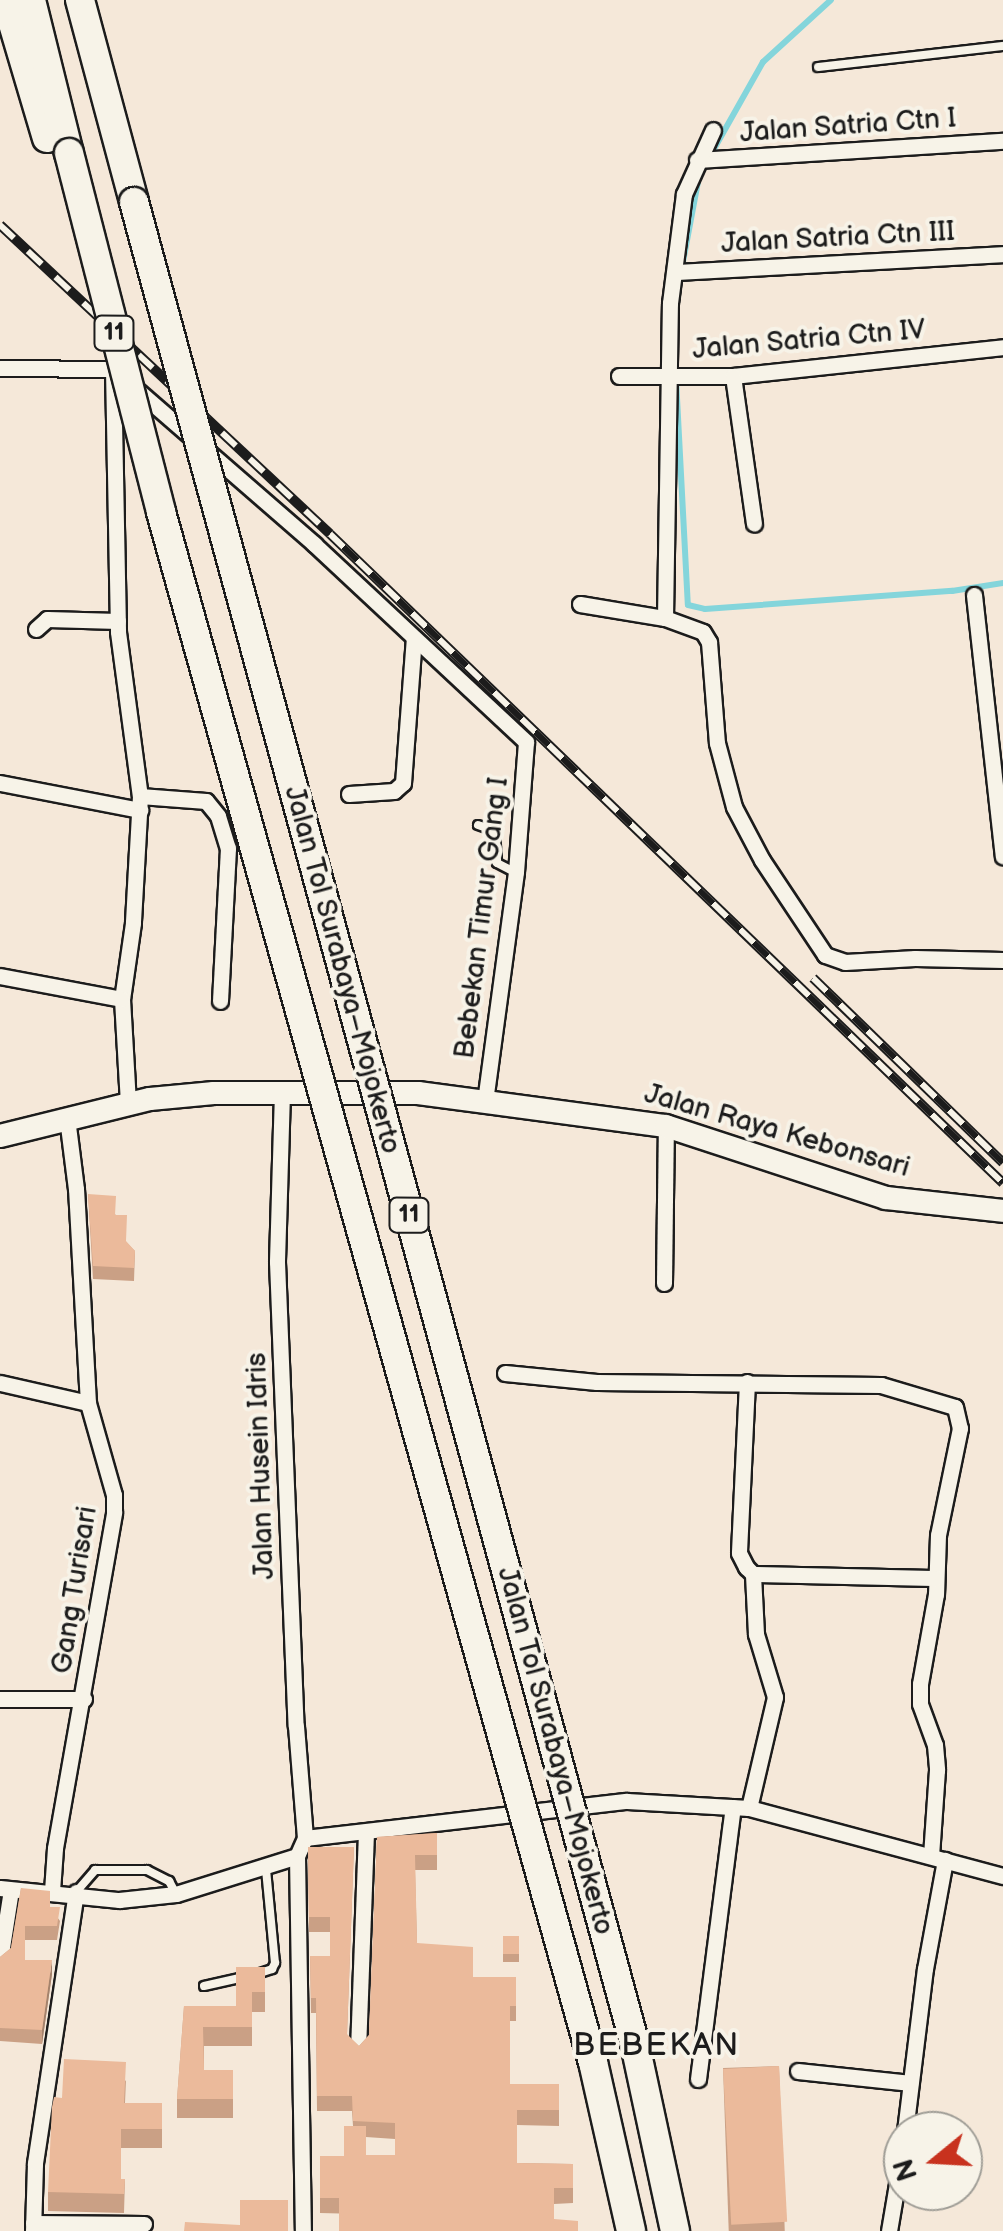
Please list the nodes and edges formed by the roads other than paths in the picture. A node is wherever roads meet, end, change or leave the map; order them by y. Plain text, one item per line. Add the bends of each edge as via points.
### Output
1 (6, 0) edge
2 (32, 0) edge
3 (80, 0) edge
4 (1003, 46) edge
5 (818, 67) dead end
6 (712, 130) dead end
7 (1003, 142) edge
8 (58, 146) junction
9 (705, 160) junction
10 (1003, 254) edge
11 (679, 272) junction
12 (1003, 347) edge
13 (0, 368) edge
14 (113, 369) junction
15 (674, 375) junction
16 (619, 376) dead end
17 (733, 376) junction
18 (754, 524) dead end
19 (974, 595) dead end
20 (580, 604) dead end
21 (664, 618) junction
22 (118, 620) junction
23 (36, 629) dead end
24 (414, 638) junction
25 (0, 783) edge
26 (350, 794) dead end
27 (140, 803) junction
28 (478, 825) dead end
29 (1003, 856) edge
30 (516, 872) junction
31 (1003, 960) edge
32 (0, 976) edge
33 (122, 998) junction
34 (220, 1001) dead end
35 (282, 1092) junction
36 (486, 1100) junction
37 (128, 1103) junction
38 (67, 1118) junction
39 (666, 1126) junction
40 (0, 1136) edge
41 (1003, 1211) edge
42 (664, 1283) dead end
43 (506, 1373) dead end
44 (748, 1382) junction
45 (0, 1383) edge
46 (88, 1403) junction
47 (753, 1574) junction
48 (936, 1578) junction
49 (0, 1698) edge
50 (84, 1699) junction
51 (741, 1808) junction
52 (366, 1832) junction
53 (305, 1838) junction
54 (297, 1856) junction
55 (938, 1857) junction
56 (266, 1868) junction
57 (1003, 1876) edge
58 (6, 1888) edge
59 (52, 1891) junction
60 (76, 1892) junction
61 (176, 1894) junction
62 (0, 1960) edge
63 (204, 1986) dead end
64 (358, 2050) edge
65 (798, 2071) dead end
66 (698, 2079) dead end
67 (910, 2083) junction
68 (907, 2111) edge
69 (144, 2224) dead end
70 (33, 2227) edge
71 (303, 2231) edge
72 (630, 2231) edge
73 (675, 2231) edge

1 - 8 highway
2 - 8 highway, 11
3 - 73 highway, Jalan Tol Surabaya–Mojokerto / 11, bridge via 636,2049
4 - 5 lane
6 - 9 street
7 - 9 street, Jalan Satria Ctn I
8 - 72 highway, Jalan Tol Surabaya–Mojokerto / 11, bridge via 577,2004
9 - 11 street via 684,194
10 - 11 street, Jalan Satria Ctn III
11 - 15 street
12 - 17 street, Jalan Satria Ctn IV
13 - 14 street
14 - 22 street
14 - 24 street
15 - 16 street, Jalan Satria Ctn IV
15 - 17 street, Jalan Satria Ctn IV
15 - 21 street
17 - 18 street
19 - 29 street
20 - 21 street
21 - 31 street via 703,632 710,642 717,742 734,807 825,956 845,962
22 - 23 street via 47,619
22 - 27 street
24 - 26 street via 403,782 394,792
24 - 30 street, Bebekan Timur Gang I via 526,742
25 - 27 street
27 - 33 street
27 - 34 street via 206,800 218,816 228,862
28 - 30 lane via 495,831 497,863
30 - 36 street, Bebekan Timur Gang I
32 - 33 street
33 - 37 street
35 - 36 main road, Jalan Raya Kebonsari
35 - 37 main road, Jalan Raya Kebonsari
35 - 53 street, Jalan Husein Idris via 276,1262
36 - 39 main road, Jalan Raya Kebonsari
37 - 38 main road, Jalan Raya Kebonsari
38 - 40 main road, Jalan Raya Kebonsari
38 - 46 street, Gang Turisari
39 - 41 main road, Jalan Raya Kebonsari via 886,1198
39 - 42 street
43 - 44 street via 597,1382
44 - 47 street via 740,1561
44 - 48 street via 882,1385 956,1407 960,1428
45 - 46 street
46 - 50 street, Gang Turisari via 114,1512
47 - 48 street
47 - 51 street via 756,1634 776,1696
48 - 55 street via 920,1704 938,1770
49 - 50 street
50 - 59 street, Gang Turisari
51 - 52 street via 626,1801
51 - 55 street
51 - 66 street
52 - 53 street
52 - 64 street
53 - 54 street
54 - 56 street
54 - 71 street
55 - 57 street
55 - 67 street
56 - 61 street
56 - 63 lane via 274,1967
58 - 59 street
58 - 62 street
59 - 60 street
60 - 61 street via 118,1900
60 - 61 lane via 94,1870 147,1870 169,1881
60 - 70 street via 35,2163
65 - 67 street
67 - 68 street
69 - 70 street

